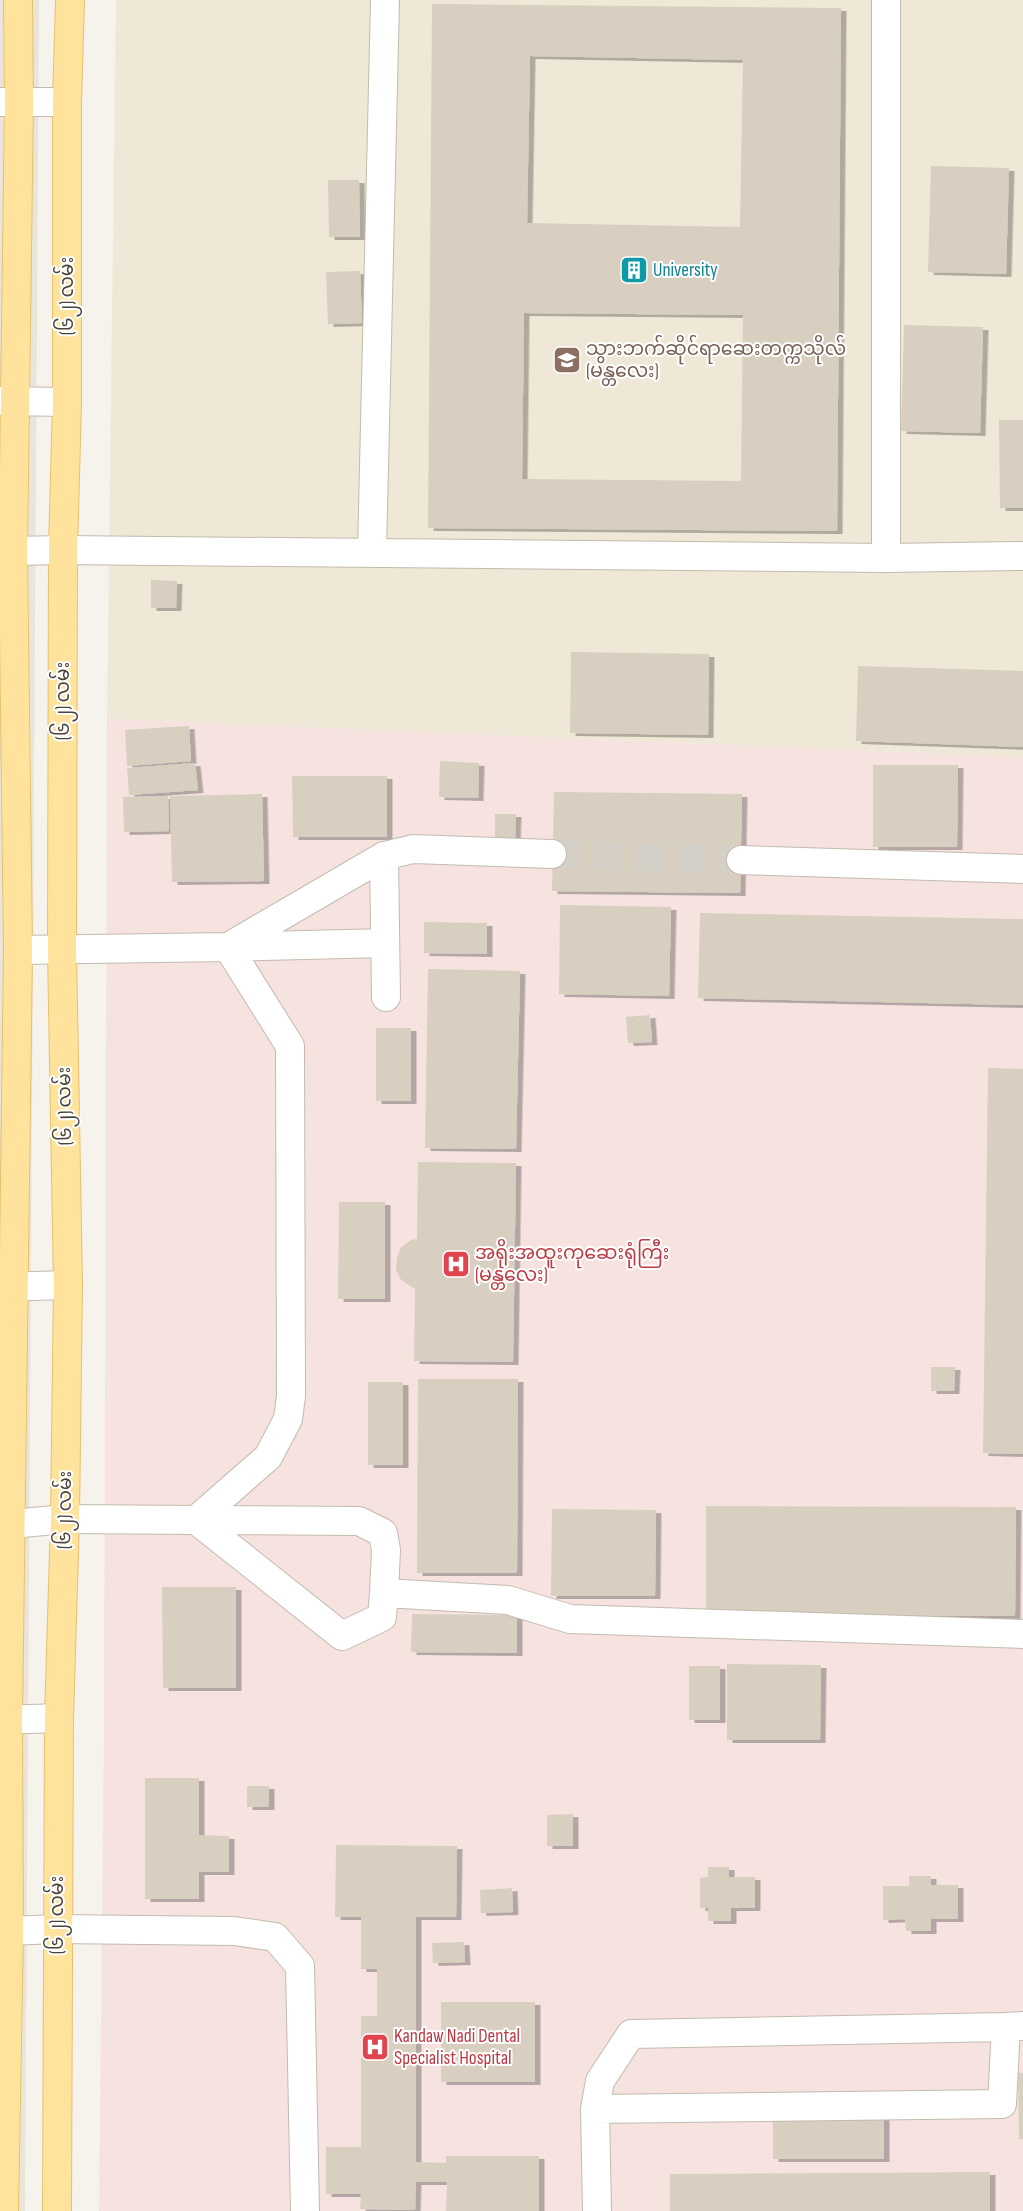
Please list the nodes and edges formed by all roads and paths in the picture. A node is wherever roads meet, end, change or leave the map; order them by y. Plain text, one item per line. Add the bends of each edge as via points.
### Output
1 (18, 0) edge
2 (70, 0) edge
3 (385, 0) edge
4 (886, 0) edge
5 (10, 102) edge
6 (67, 102) junction
7 (7, 401) edge
8 (67, 402) junction
9 (63, 550) junction
10 (14, 551) junction
11 (372, 552) junction
12 (1023, 556) edge
13 (886, 558) junction
14 (552, 854) tunnel mouth
15 (384, 856) junction
16 (741, 860) tunnel mouth
17 (1023, 869) edge
18 (385, 944) junction
19 (228, 946) junction
20 (18, 950) junction
21 (62, 950) junction
22 (386, 998) dead end
23 (68, 1285) junction
24 (8, 1286) edge
25 (65, 1519) junction
26 (196, 1520) junction
27 (12, 1524) junction
28 (384, 1593) junction
29 (1023, 1634) edge
30 (59, 1718) junction
31 (4, 1720) edge
32 (56, 1930) junction
33 (9, 1931) junction
34 (1014, 2027) edge
35 (595, 2110) junction
36 (4, 2211) edge
37 (56, 2211) edge
38 (305, 2211) edge
39 (598, 2211) edge

1 - 5 main road
2 - 6 main road, (၆၂) လမ်း
3 - 11 street
4 - 13 street
5 - 6 street
5 - 7 main road
6 - 8 main road, (၆၂) လမ်း
7 - 8 street
7 - 10 main road
8 - 9 main road, (၆၂) လမ်း
9 - 10 street
9 - 11 street
9 - 21 main road, (၆၂) လမ်း
10 - 20 main road
11 - 13 street
12 - 13 street
14 - 15 street via 413,849
15 - 18 street
15 - 19 street
16 - 17 street
18 - 19 street
18 - 22 street
19 - 21 street
19 - 26 street via 290,1046 292,1396 288,1419 268,1457
20 - 21 street
20 - 24 main road
21 - 23 main road, (၆၂) လမ်း
23 - 24 street
23 - 25 main road, (၆၂) လမ်း
24 - 27 main road
25 - 26 street
25 - 27 street
25 - 30 main road, (၆၂) လမ်း
26 - 28 street via 359,1521 383,1533 386,1550
26 - 28 street via 342,1636 382,1617
27 - 31 main road
28 - 29 street via 508,1600 570,1619
30 - 31 street
30 - 32 main road, (၆၂) လမ်း
31 - 33 main road
32 - 33 street
32 - 37 main road, (၆၂) လမ်း
32 - 38 street via 234,1931 275,1936 300,1966
33 - 36 main road
34 - 35 street via 631,2034 600,2081
34 - 35 street via 1002,2104
35 - 39 street

